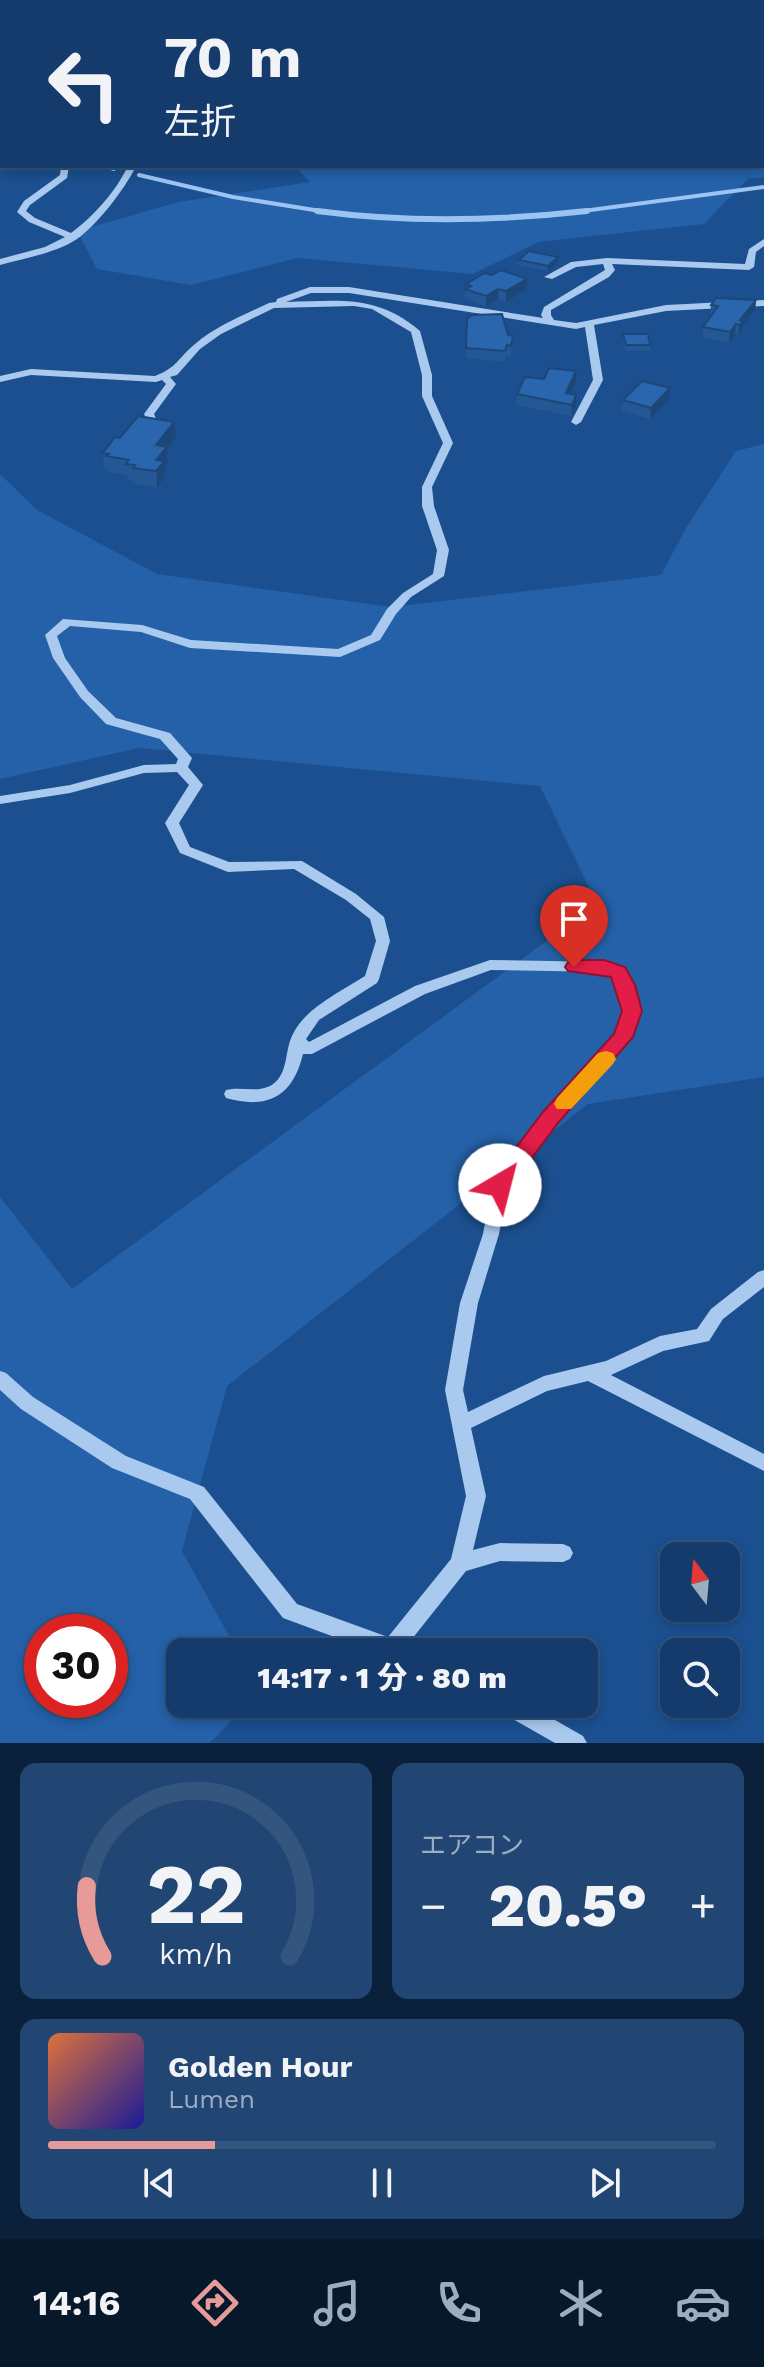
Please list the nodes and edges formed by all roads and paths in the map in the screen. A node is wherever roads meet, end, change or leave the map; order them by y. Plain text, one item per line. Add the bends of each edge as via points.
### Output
1 (65, 168) edge
2 (131, 168) edge
3 (74, 237) junction
4 (764, 242) edge
5 (607, 261) junction
6 (0, 262) edge
7 (549, 277) dead end
8 (764, 303) edge
9 (744, 304) junction
10 (272, 305) junction
11 (764, 311) edge
12 (551, 322) junction
13 (589, 324) junction
14 (163, 376) junction
15 (0, 379) edge
16 (576, 422) dead end
17 (172, 431) edge
18 (181, 768) junction
19 (0, 800) edge
20 (298, 1040) junction
21 (232, 1094) dead end
22 (764, 1277) edge
23 (590, 1373) junction
24 (0, 1379) edge
25 (461, 1424) junction
26 (764, 1463) edge
27 (563, 1553) dead end
28 (460, 1563) junction
29 (365, 1638) edge
30 (407, 1638) edge
31 (531, 1718) edge
32 (576, 1743) edge

1 - 3 street via 64,176 21,212
2 - 3 street via 87,228
3 - 6 street
4 - 5 street via 752,251 749,267
5 - 7 street via 574,264
5 - 12 street via 606,275 547,309
8 - 9 street
9 - 11 street
9 - 13 street via 666,308
10 - 12 street via 310,290 338,289
10 - 14 street via 218,332
10 - 18 street via 354,303 375,307 415,331 427,396 448,443 427,487 443,550 438,576 407,595 376,637 340,653 190,644 142,629 67,622 51,635 59,658 84,694 111,721 165,736 185,758
12 - 13 street
13 - 16 street via 598,380
14 - 15 street via 31,372
14 - 17 street via 171,384 149,414 154,425
18 - 19 street via 144,769
18 - 20 street via 196,785 172,823 185,850 228,867 297,864 377,917 383,941 372,979 314,1016
20 - 21 street via 292,1075 282,1088 257,1097
20 - 25 street via 307,1050 420,990 490,965 604,967 618,972 626,985 632,1011 623,1037 500,1185 469,1303 454,1390
22 - 23 street via 717,1314 703,1336 660,1344
23 - 25 street via 544,1384
23 - 26 street
24 - 29 street via 27,1403 119,1462 197,1493 290,1611
25 - 28 street via 476,1496
27 - 28 street via 500,1552
28 - 30 street
31 - 32 street

